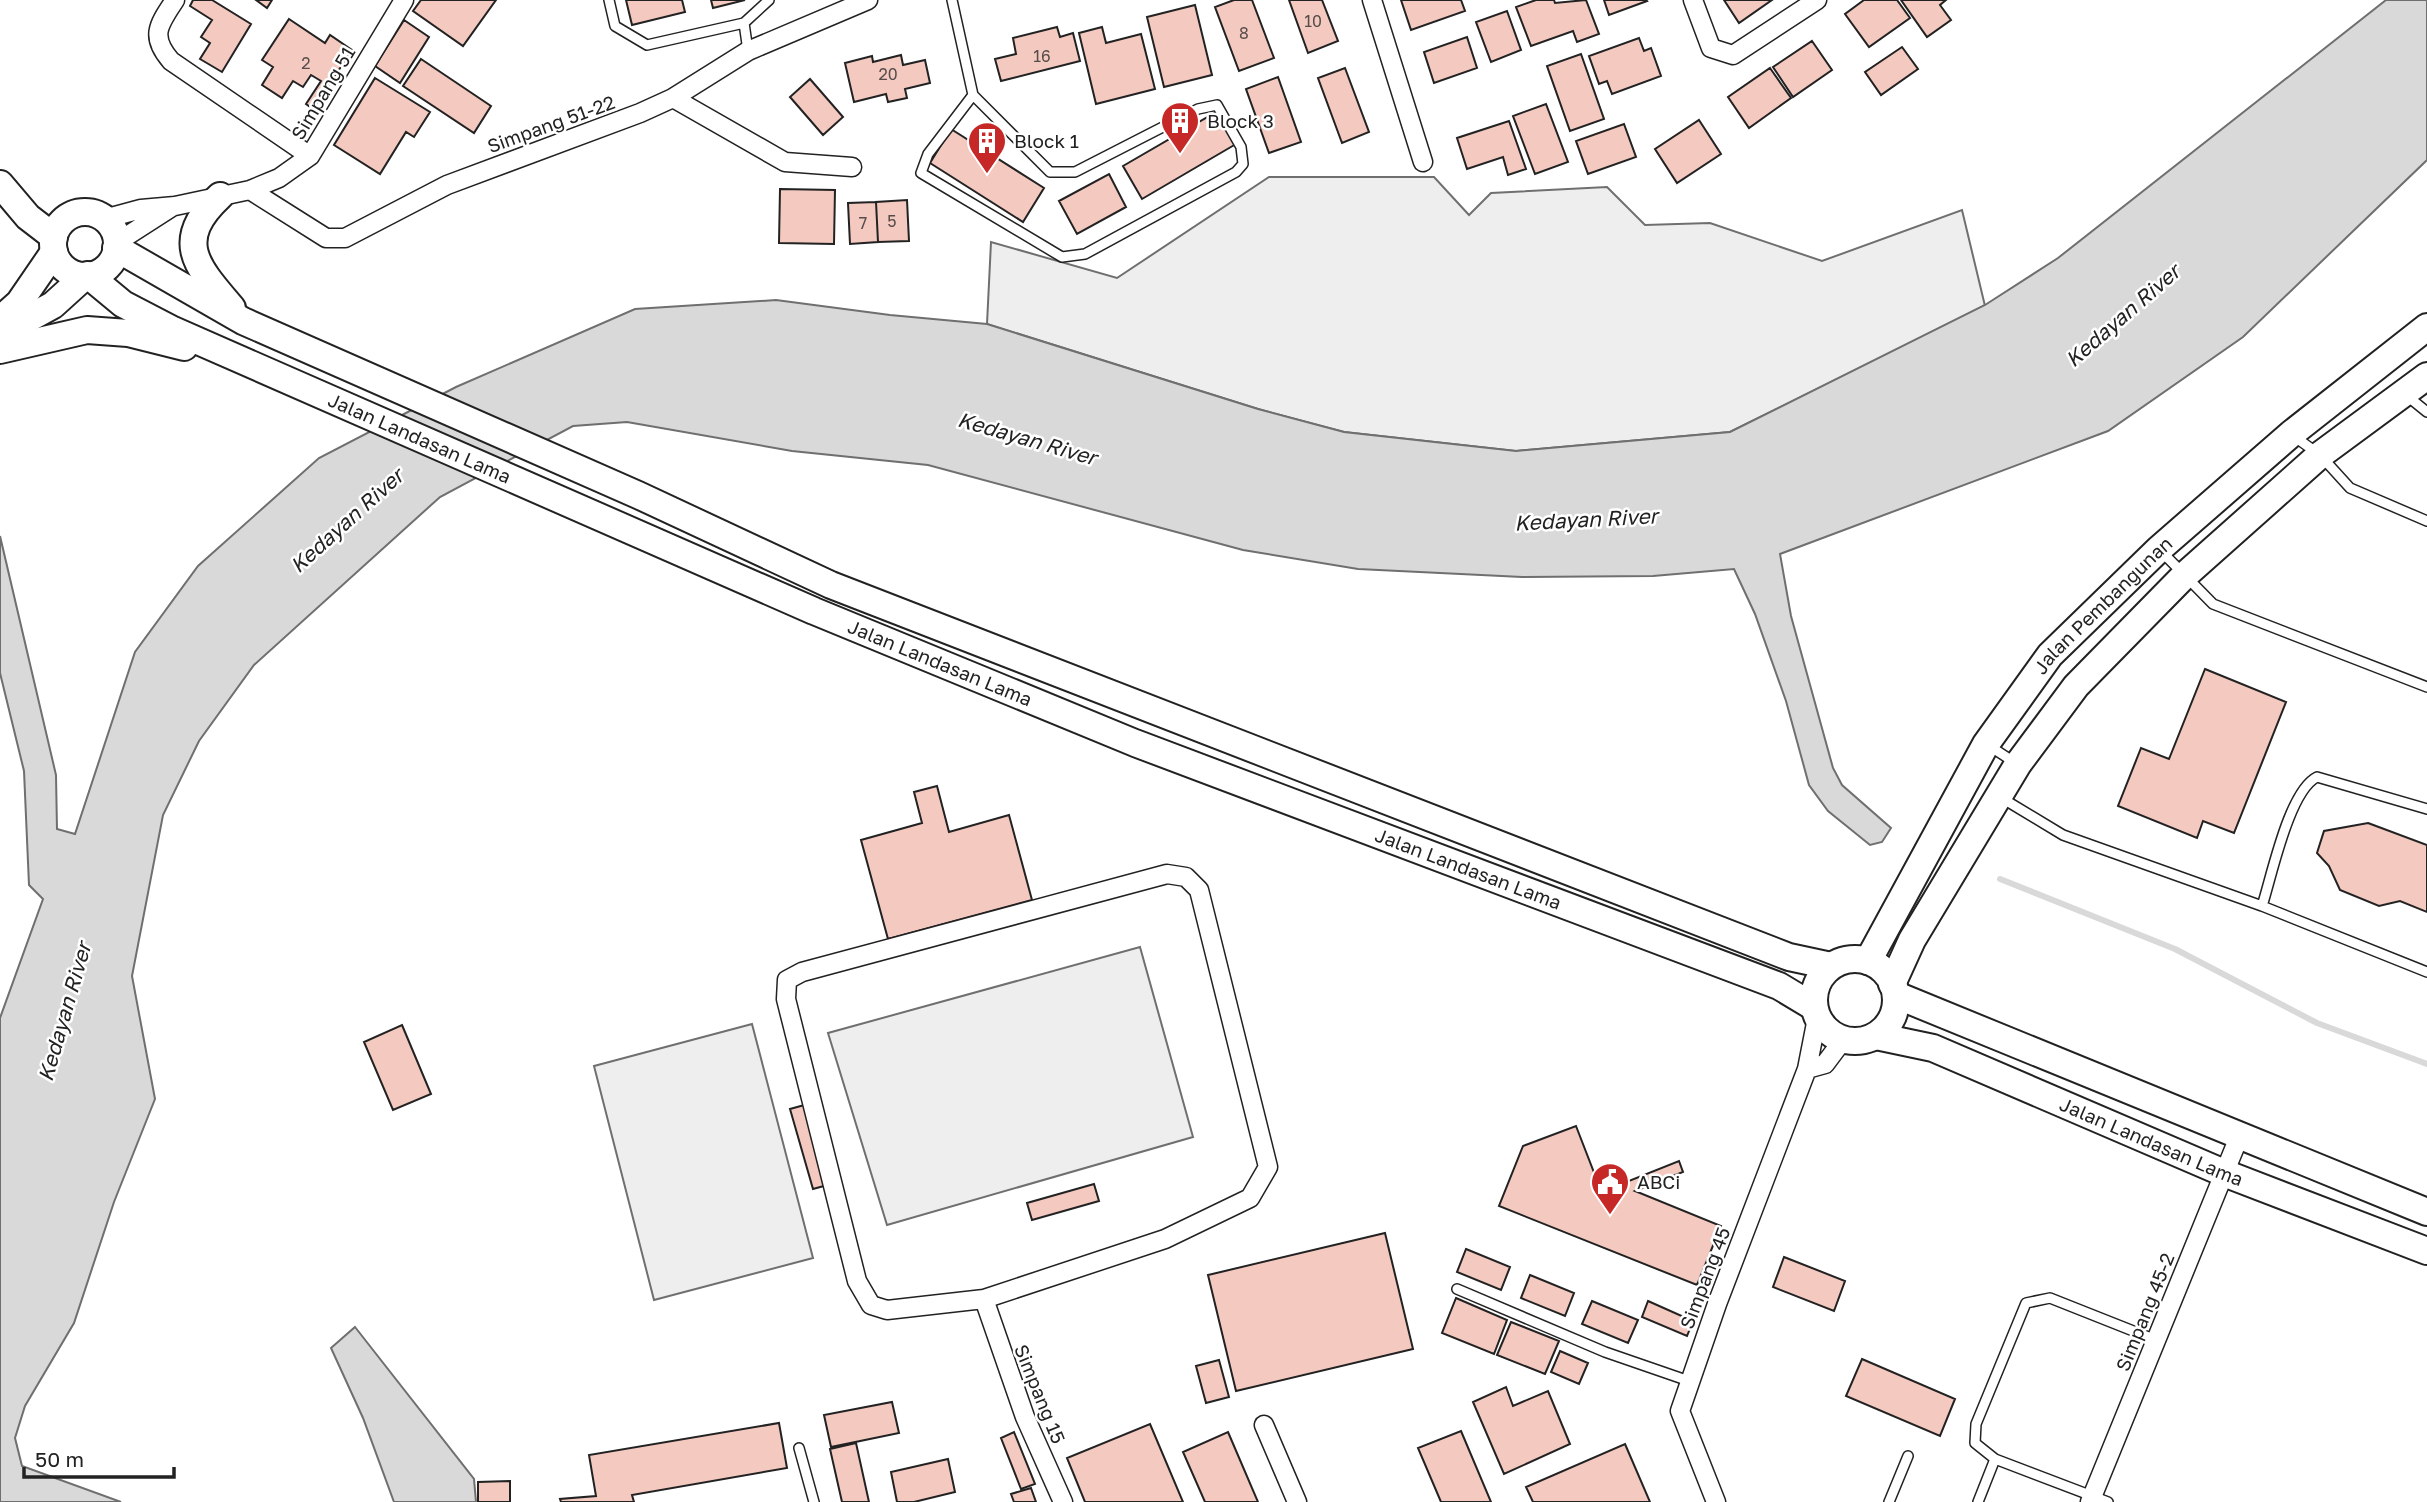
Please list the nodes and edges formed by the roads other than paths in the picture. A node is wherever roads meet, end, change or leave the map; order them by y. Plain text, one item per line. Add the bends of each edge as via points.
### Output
1 (175, 0) edge
2 (404, 0) edge
3 (609, 0) edge
4 (769, 0) edge
5 (868, 0) edge
6 (952, 0) edge
7 (1372, 0) edge
8 (1693, 0) edge
9 (1818, 0) edge
10 (744, 23) junction
11 (748, 51) junction
12 (973, 95) junction
13 (673, 98) junction
14 (310, 156) junction
15 (1423, 162) dead end
16 (852, 167) dead end
17 (0, 184) edge
18 (250, 190) junction
19 (220, 196) junction
20 (175, 206) junction
21 (104, 219) junction
22 (54, 244) junction
23 (116, 245) junction
24 (86, 275) junction
25 (0, 320) edge
26 (243, 321) junction
27 (2427, 327) edge
28 (0, 334) edge
29 (0, 350) edge
30 (237, 359) junction
31 (2427, 376) edge
32 (2405, 394) junction
33 (2427, 412) edge
34 (2291, 434) junction
35 (2320, 455) junction
36 (2427, 521) edge
37 (2159, 549) junction
38 (2184, 576) junction
39 (2427, 687) edge
40 (1986, 744) junction
41 (2018, 764) junction
42 (1999, 796) junction
43 (2427, 809) edge
44 (2262, 906) junction
45 (1868, 961) junction
46 (1831, 966) junction
47 (2427, 972) edge
48 (1894, 989) junction
49 (1815, 1012) junction
50 (1876, 1037) junction
51 (1843, 1040) junction
52 (2057, 1061) junction
53 (1807, 1069) junction
54 (2239, 1137) junction
55 (2224, 1173) junction
56 (2427, 1212) edge
57 (2427, 1251) edge
58 (1457, 1289) dead end
59 (984, 1299) junction
60 (2156, 1340) junction
61 (1689, 1381) junction
62 (1264, 1425) dead end
63 (799, 1448) dead end
64 (1908, 1456) dead end
65 (1995, 1459) junction
66 (2097, 1500) edge
67 (814, 1502) edge
68 (1063, 1502) edge
69 (1297, 1502) edge
70 (1716, 1502) edge
71 (1889, 1502) edge
72 (1978, 1502) edge

1 - 14 street via 157,33 160,49
2 - 14 street, Simpang 51
3 - 10 lane via 615,26 647,45
4 - 10 lane
5 - 11 street, Simpang 51-22
6 - 12 lane
7 - 15 street
8 - 9 street via 1711,48 1733,55
10 - 11 lane
11 - 13 street, Simpang 51-22
12 - 12 lane via 1050,172 1074,172 1198,109 1217,105 1241,148 1243,164 1086,254 1062,257 921,173 928,154
13 - 16 street via 785,162
13 - 18 street, Simpang 51-22 via 447,185 345,238 326,238
14 - 18 street, Simpang 51 via 279,178
17 - 22 main road
18 - 19 street, Simpang 51
19 - 20 street, Simpang 51
19 - 26 main road via 203,212 192,249 201,271
20 - 21 street, Simpang 51
20 - 23 street, Simpang 51
21 - 22 main road via 84,212 74,214 58,227
21 - 23 main road via 115,234
22 - 24 main road via 62,267
22 - 25 main road via 28,292
23 - 24 main road via 109,265
23 - 26 main road, Jalan Landasan Lama
24 - 28 main road via 53,305
24 - 30 main road, Jalan Landasan Lama via 123,304
26 - 46 main road, Jalan Landasan Lama via 844,590 1789,957
27 - 34 main road, Jalan Pembangunan
29 - 30 main road via 87,330 128,333
30 - 49 main road, Jalan Landasan Lama via 814,611 1135,743 1779,986
31 - 32 main road, Jalan Pembangunan
32 - 33 lane
32 - 35 main road, Jalan Pembangunan
34 - 35 lane
34 - 37 main road, Jalan Pembangunan
35 - 36 lane via 2350,488
35 - 38 main road, Jalan Pembangunan
37 - 38 lane
37 - 40 main road, Jalan Pembangunan via 2050,655
38 - 39 lane via 2213,604
38 - 41 main road, Jalan Pembangunan via 2076,686
40 - 41 lane
40 - 45 main road, Jalan Pembangunan
41 - 42 main road, Jalan Pembangunan
42 - 44 lane via 2063,835
42 - 48 main road, Jalan Pembangunan via 1912,940
43 - 44 lane via 2317,777 2308,782 2297,799
44 - 47 lane
45 - 46 main road via 1855,958
45 - 48 main road via 1886,974
46 - 49 main road via 1816,984
48 - 50 main road via 1892,1019
48 - 52 main road, Jalan Landasan Lama
49 - 51 main road via 1832,1035
49 - 53 street, Simpang 45
50 - 51 main road
50 - 55 main road, Jalan Landasan Lama via 1933,1048
51 - 53 street via 1825,1064
52 - 54 main road, Jalan Landasan Lama
52 - 55 main road via 2076,1088 2211,1142
53 - 61 street, Simpang 45
54 - 55 street, Simpang 45-2
54 - 56 main road, Jalan Landasan Lama
55 - 57 main road, Jalan Landasan Lama
55 - 60 street, Simpang 45-2
58 - 61 lane via 1605,1352
59 - 59 street via 887,1310 871,1305 857,1281 786,999 787,981 802,972 1167,874 1186,877 1199,890 1268,1167 1250,1198 1165,1239
59 - 68 street, Simpang 15 via 1021,1405
60 - 65 lane via 2050,1298 2026,1303 1976,1424 1975,1443
60 - 66 street, Simpang 45-2
61 - 70 street, Simpang 45 via 1680,1410
62 - 69 street
63 - 67 lane
64 - 71 lane
65 - 66 lane
65 - 72 lane

